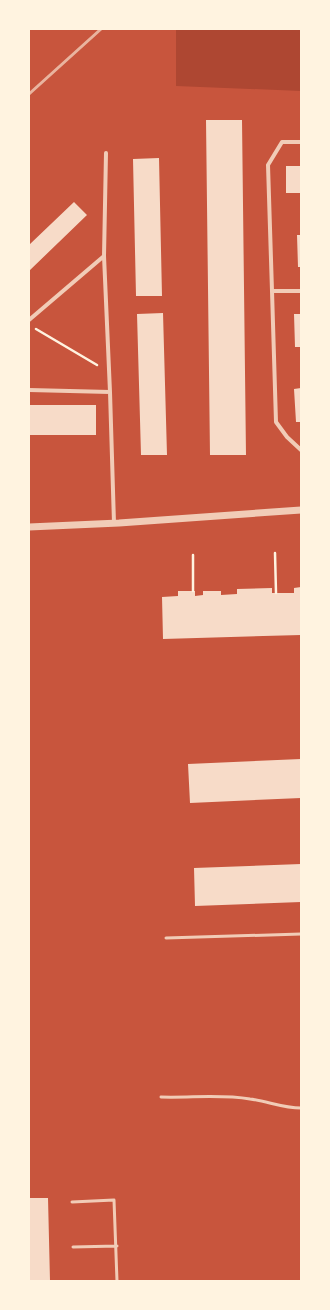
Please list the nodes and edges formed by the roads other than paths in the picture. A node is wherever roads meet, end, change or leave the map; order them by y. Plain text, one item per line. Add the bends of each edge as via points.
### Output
1 (301, 142) edge
2 (106, 153) dead end
3 (104, 256) junction
4 (272, 291) junction
5 (301, 291) edge
6 (29, 320) edge
7 (29, 390) edge
8 (110, 392) junction
9 (301, 450) edge
10 (301, 510) edge
11 (114, 524) junction
12 (29, 527) edge
13 (301, 934) edge
14 (166, 938) dead end
15 (161, 1097) dead end
16 (301, 1108) edge
17 (72, 1202) dead end
18 (117, 1246) junction
19 (73, 1247) dead end
20 (117, 1281) edge

1 - 4 street via 282,142 268,165
2 - 3 street
3 - 6 street
3 - 8 street
4 - 5 street
4 - 9 street via 276,422
7 - 8 street
8 - 11 street
10 - 11 street
11 - 12 street
13 - 14 lane
15 - 16 lane via 214,1096
17 - 18 lane via 114,1200
18 - 19 lane
18 - 20 lane

